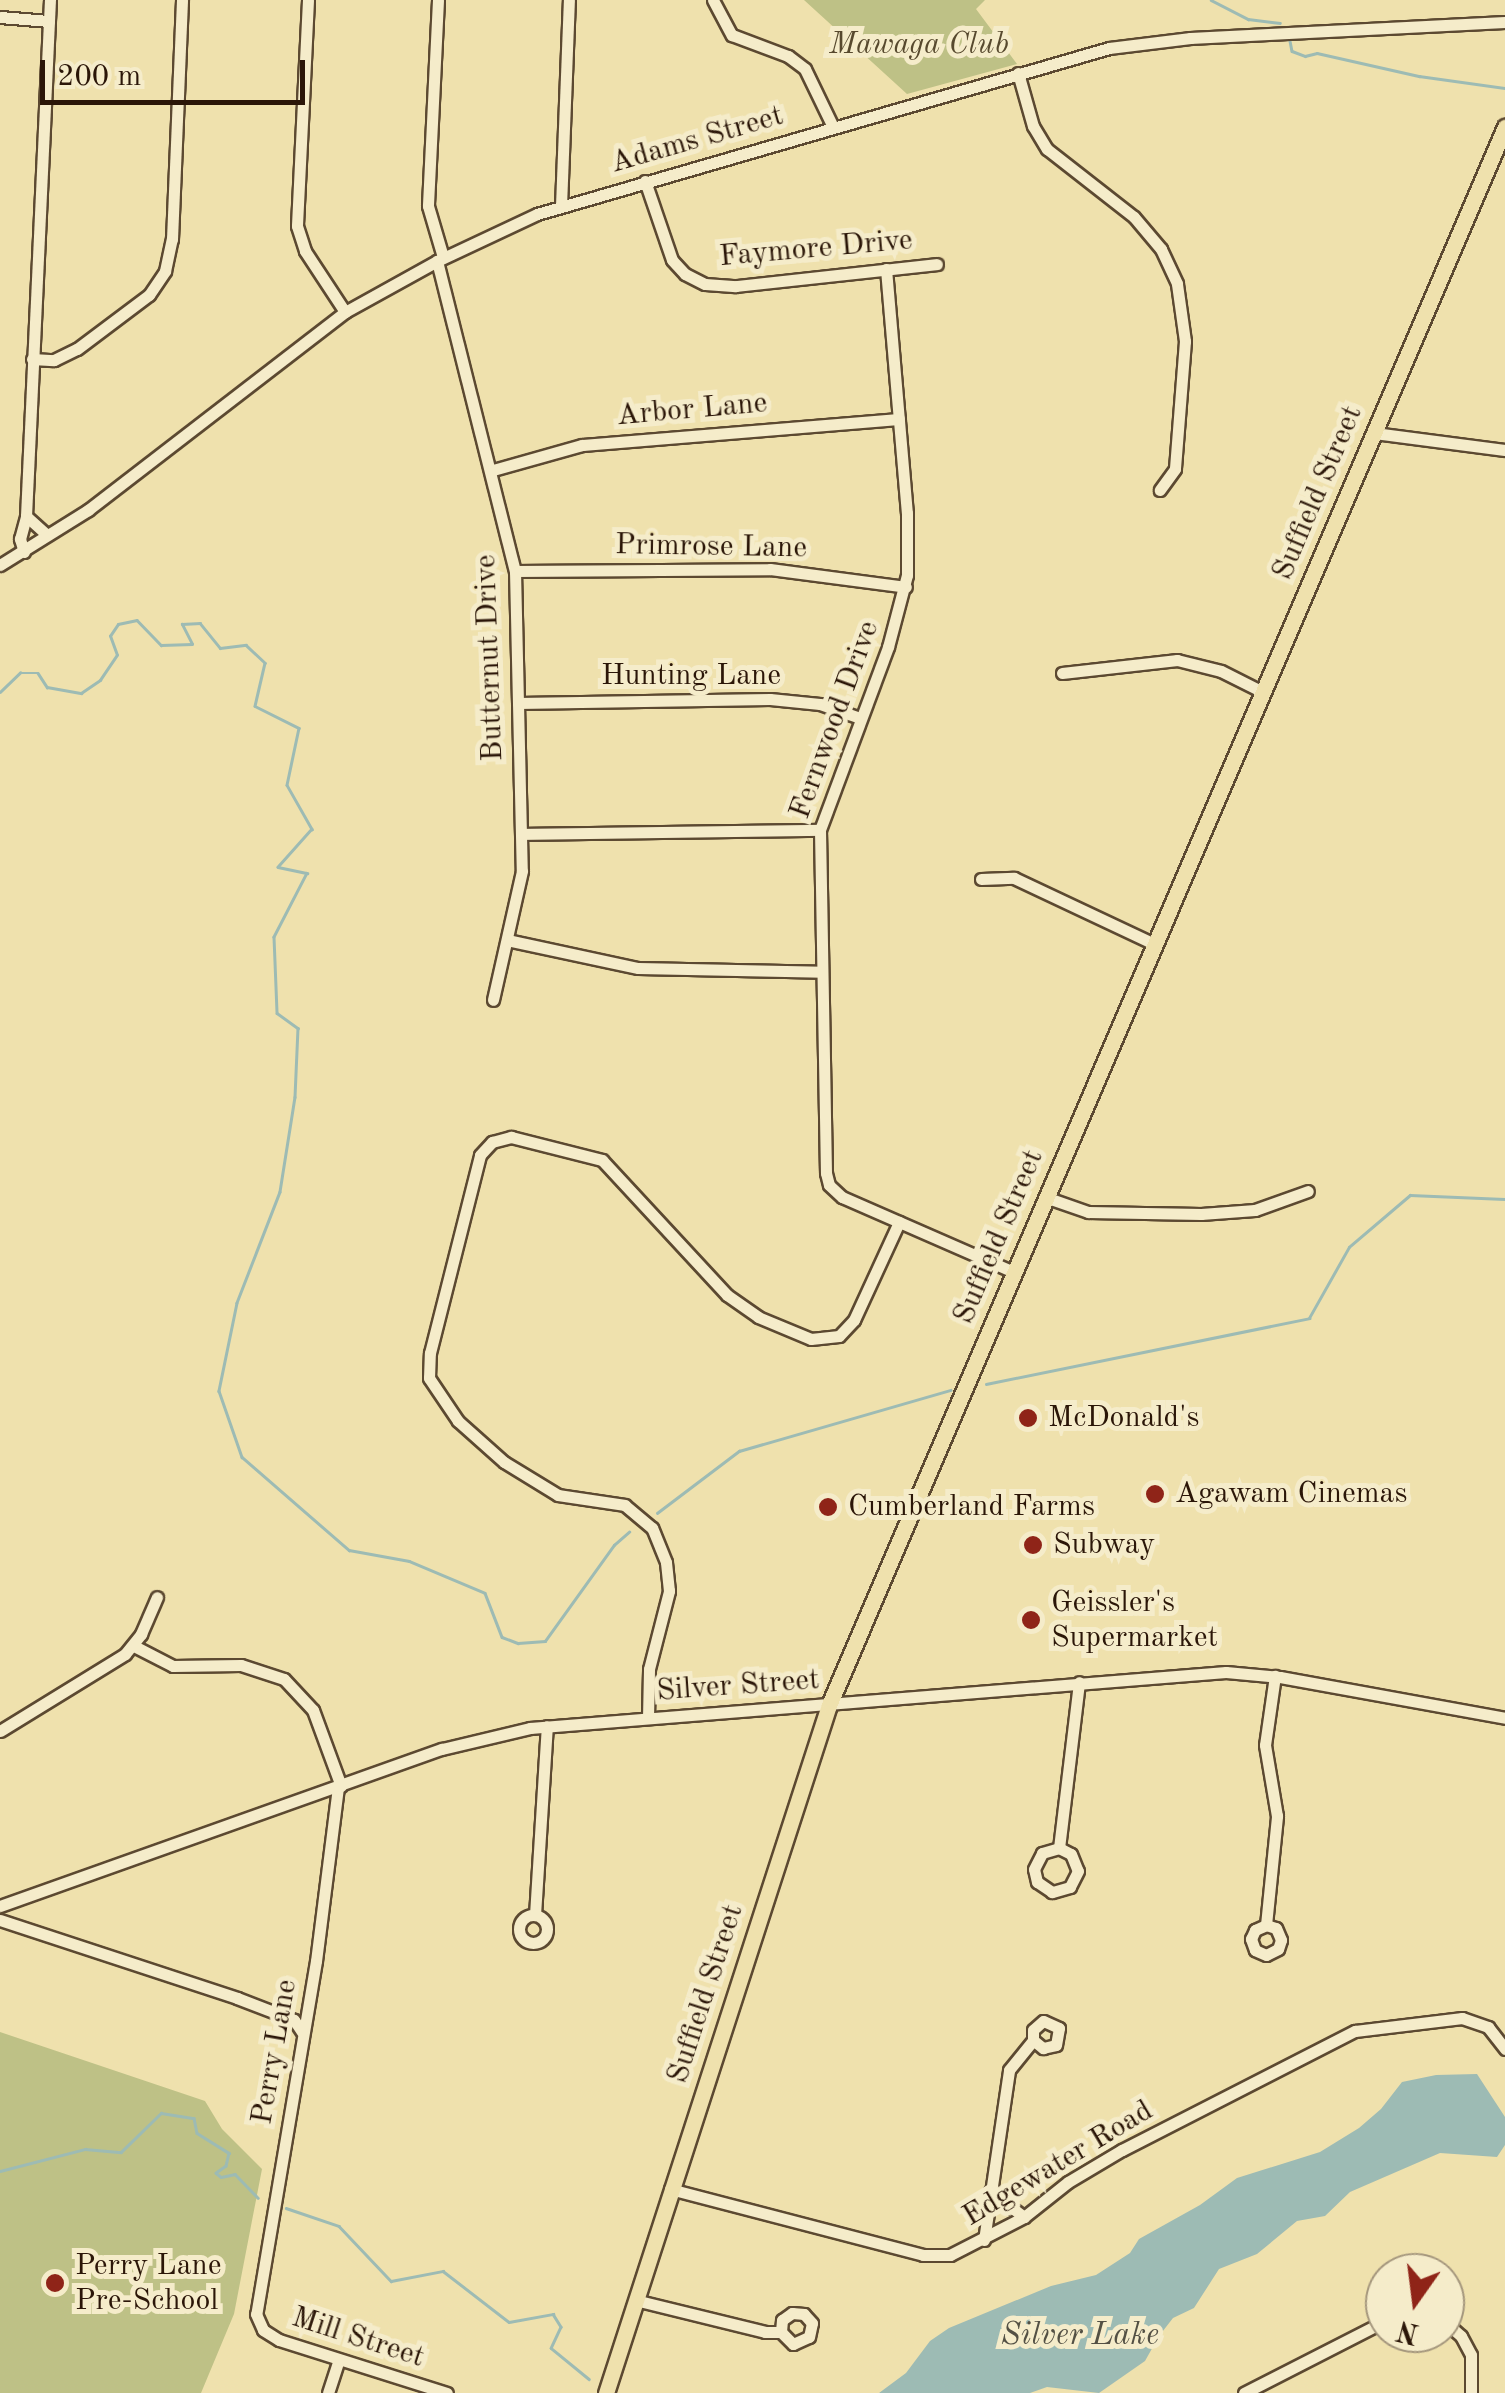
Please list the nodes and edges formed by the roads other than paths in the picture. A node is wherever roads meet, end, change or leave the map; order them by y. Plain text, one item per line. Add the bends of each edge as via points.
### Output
1 (50, 0) edge
2 (182, 0) edge
3 (308, 0) edge
4 (438, 0) edge
5 (569, 0) edge
6 (713, 0) edge
7 (0, 17) edge
8 (49, 21) junction
9 (1505, 22) edge
10 (1018, 73) junction
11 (832, 127) junction
12 (1505, 128) edge
13 (644, 181) junction
14 (561, 206) junction
15 (440, 259) junction
16 (937, 264) dead end
17 (886, 270) junction
18 (345, 312) junction
19 (32, 359) junction
20 (899, 419) junction
21 (1374, 433) junction
22 (1505, 450) edge
23 (493, 470) junction
24 (1160, 490) dead end
25 (26, 516) junction
26 (47, 535) junction
27 (24, 552) junction
28 (0, 565) edge
29 (516, 571) junction
30 (906, 587) junction
31 (1062, 673) dead end
32 (1262, 692) junction
33 (518, 703) junction
34 (860, 718) junction
35 (820, 830) junction
36 (522, 834) junction
37 (981, 879) dead end
38 (508, 940) junction
39 (1154, 944) junction
40 (822, 972) junction
41 (493, 1000) dead end
42 (1308, 1191) dead end
43 (1046, 1197) junction
44 (898, 1222) junction
45 (1014, 1272) junction
46 (157, 1598) dead end
47 (134, 1646) junction
48 (1275, 1676) junction
49 (1079, 1682) junction
50 (830, 1705) junction
51 (648, 1718) junction
52 (1505, 1718) edge
53 (547, 1726) junction
54 (0, 1731) edge
55 (339, 1786) junction
56 (1059, 1848) dead end
57 (0, 1906) edge
58 (535, 1915) dead end
59 (0, 1920) edge
60 (1266, 1925) dead end
61 (302, 2032) junction
62 (1033, 2040) dead end
63 (1505, 2049) edge
64 (670, 2190) junction
65 (990, 2191) junction
66 (1024, 2217) junction
67 (984, 2240) junction
68 (635, 2300) junction
69 (258, 2324) joint
70 (1365, 2331) edge
71 (781, 2332) dead end
72 (1465, 2344) edge
73 (338, 2360) junction
74 (328, 2393) edge
75 (448, 2393) edge
76 (606, 2393) edge
77 (1244, 2393) edge
78 (1471, 2393) edge

1 - 8 street
2 - 19 street via 166,271 148,295 77,349 54,360
3 - 18 street via 297,226 305,251
4 - 15 street, Butternut Drive via 428,206
5 - 14 street
6 - 11 street via 724,26 738,38 805,69
7 - 8 street
8 - 19 street
9 - 10 street, Adams Street via 1146,42
10 - 11 street, Adams Street
10 - 24 street via 1047,149 1134,216 1177,284 1185,341 1174,469
11 - 13 street, Adams Street
12 - 21 main road, Suffield Street
13 - 14 street, Adams Street
13 - 17 street, Faymore Drive via 668,253 697,281 736,286
14 - 15 street, Adams Street
15 - 18 street, Adams Street
15 - 23 street, Butternut Drive
16 - 17 street, Faymore Drive
17 - 20 street, Fernwood Drive
18 - 26 street, Adams Street
19 - 25 street
20 - 23 street, Arbor Lane via 582,445
20 - 30 street, Fernwood Drive
21 - 22 street
21 - 32 main road, Suffield Street
23 - 29 street, Butternut Drive
25 - 26 street
25 - 27 street
26 - 27 street, Adams Street
27 - 28 street, Adams Street
29 - 30 street, Primrose Lane via 770,569
29 - 33 street, Butternut Drive
30 - 34 street, Fernwood Drive
31 - 32 street via 1176,660 1221,671
32 - 39 main road, Suffield Street
33 - 34 street, Hunting Lane via 784,700
33 - 36 street, Butternut Drive
34 - 35 street, Fernwood Drive
35 - 36 street
35 - 40 street, Fernwood Drive
36 - 38 street, Butternut Drive
37 - 39 street via 1014,878
38 - 40 street via 638,968
38 - 41 street, Butternut Drive
39 - 43 main road, Suffield Street
40 - 44 street, Fernwood Drive via 826,1173 832,1188
42 - 43 street via 1255,1210 1201,1214 1088,1212
43 - 45 main road, Suffield Street
44 - 45 street
44 - 51 street via 854,1320 839,1336 811,1339 736,1302 602,1160 511,1137 492,1142 478,1160 430,1353 430,1378 468,1432 510,1466 558,1495 625,1506 652,1528 669,1592 649,1669
45 - 50 main road, Suffield Street
46 - 47 street
47 - 54 street
47 - 55 street via 173,1666 241,1665 284,1679 313,1710
48 - 49 street, Silver Street via 1198,1672
48 - 52 street, Silver Street
48 - 60 street via 1265,1745 1278,1807
49 - 50 street, Silver Street
49 - 56 street
50 - 51 street, Silver Street
50 - 64 main road, Suffield Street
51 - 53 street, Silver Street
53 - 55 street, Silver Street via 489,1734
53 - 58 street
55 - 57 street, Silver Street
55 - 61 street, Perry Lane
59 - 61 street via 238,1998 294,2020
61 - 69 street, Perry Lane via 256,2296
62 - 65 street via 1006,2078
63 - 66 street, Edgewater Road via 1488,2027 1462,2018 1354,2031 1096,2165
64 - 67 street, Edgewater Road via 923,2255 950,2254
64 - 68 main road, Suffield Street
65 - 66 street
65 - 67 street
66 - 67 street, Edgewater Road
68 - 71 street
68 - 76 main road, Suffield Street
69 - 73 street, Mill Street via 279,2340
70 - 77 street
72 - 78 street
73 - 74 street
73 - 75 street, Mill Street

